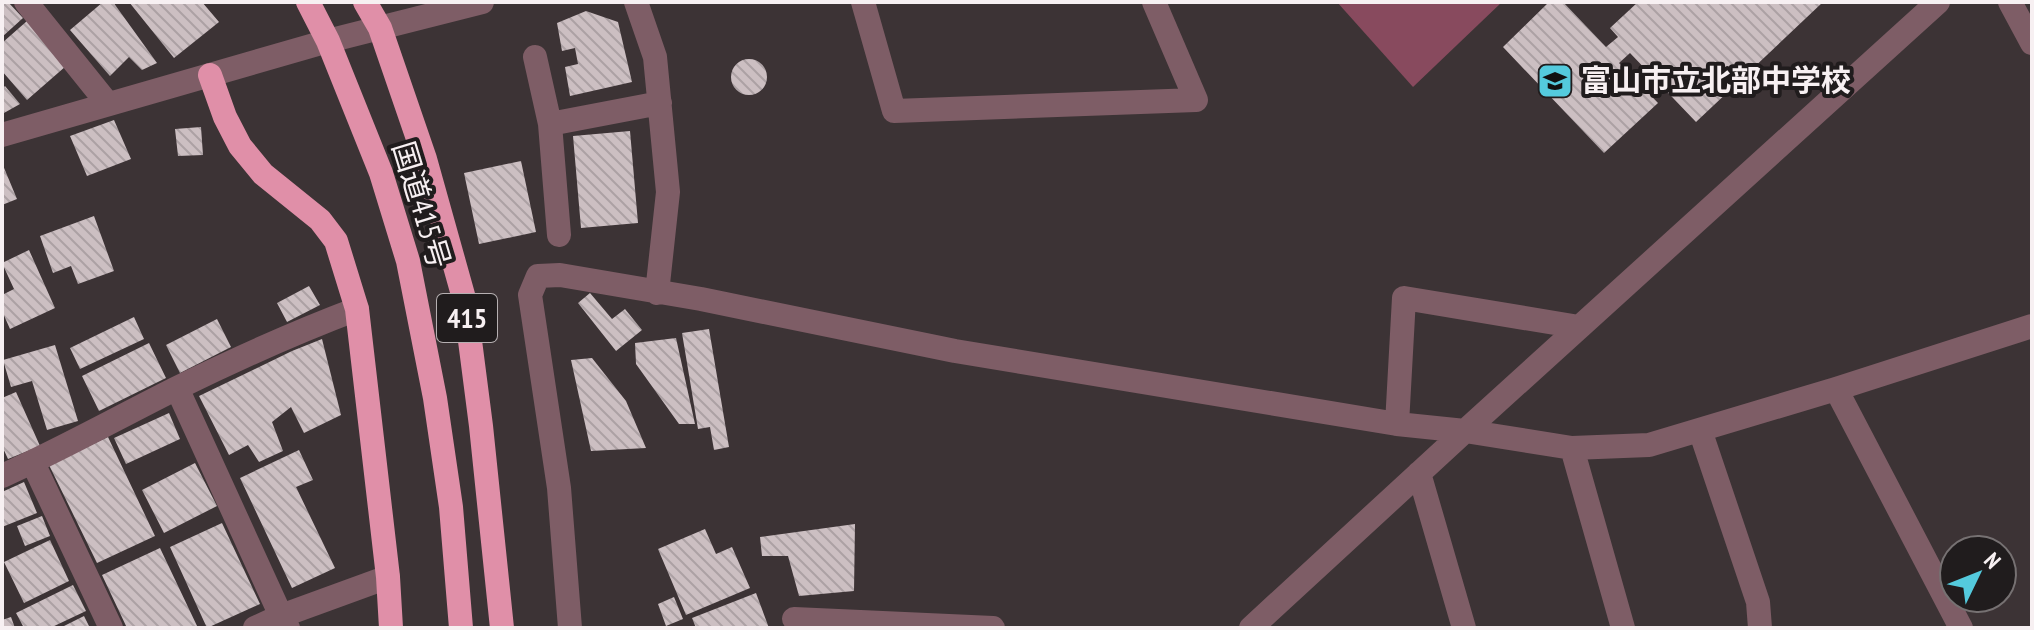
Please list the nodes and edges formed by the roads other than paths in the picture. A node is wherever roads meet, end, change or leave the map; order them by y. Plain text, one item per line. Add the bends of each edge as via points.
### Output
1 (26, 2) edge
2 (308, 2) edge
3 (365, 2) edge
4 (482, 2) edge
5 (636, 2) edge
6 (863, 2) edge
7 (1154, 2) edge
8 (1938, 2) edge
9 (2010, 2) edge
10 (380, 28) junction
11 (328, 41) junction
12 (2032, 43) edge
13 (535, 57) dead end
14 (210, 75) junction
15 (660, 103) junction
16 (108, 104) junction
17 (550, 124) junction
18 (2, 135) edge
19 (559, 235) dead end
20 (657, 293) junction
21 (357, 309) junction
22 (2032, 326) edge
23 (1579, 327) junction
24 (177, 388) junction
25 (1836, 389) junction
26 (1397, 424) junction
27 (1700, 430) junction
28 (1465, 431) junction
29 (1572, 448) junction
30 (33, 463) junction
31 (1419, 473) junction
32 (2, 476) edge
33 (388, 577) junction
34 (794, 619) dead end
35 (285, 622) edge
36 (461, 624) edge
37 (502, 624) edge
38 (111, 628) edge
39 (255, 628) edge
40 (391, 628) edge
41 (570, 628) edge
42 (993, 628) edge
43 (1251, 628) edge
44 (1464, 628) edge
45 (1623, 628) edge
46 (1760, 628) edge
47 (1961, 628) edge

1 - 16 street
2 - 11 highway, 国道415号 / 415
3 - 10 highway, 国道415号 / 415
4 - 10 street
5 - 15 street via 655,57
6 - 7 street via 894,111 1196,100
8 - 23 street
9 - 12 street
10 - 11 street
10 - 37 highway, 国道415号 / 415 via 425,159 465,302
11 - 14 street
11 - 36 highway, 国道415号 / 415 via 381,173 408,261 451,507
13 - 17 street
14 - 16 street
14 - 21 highway via 240,146 336,241
15 - 17 street
15 - 20 street via 668,192
16 - 18 street
17 - 19 street
20 - 26 street via 955,351
20 - 41 street via 560,275 538,276 530,295 559,488
21 - 24 street
21 - 33 highway
22 - 25 street
23 - 26 street via 1404,298
23 - 28 street
24 - 30 street
24 - 35 street
25 - 27 street
25 - 47 street
26 - 28 street
27 - 29 street via 1649,445
27 - 46 street via 1758,602
28 - 29 street
28 - 31 street
29 - 45 street
30 - 32 street
30 - 38 street
31 - 43 street
31 - 44 street
33 - 35 street
33 - 40 highway
34 - 42 street
35 - 39 street

